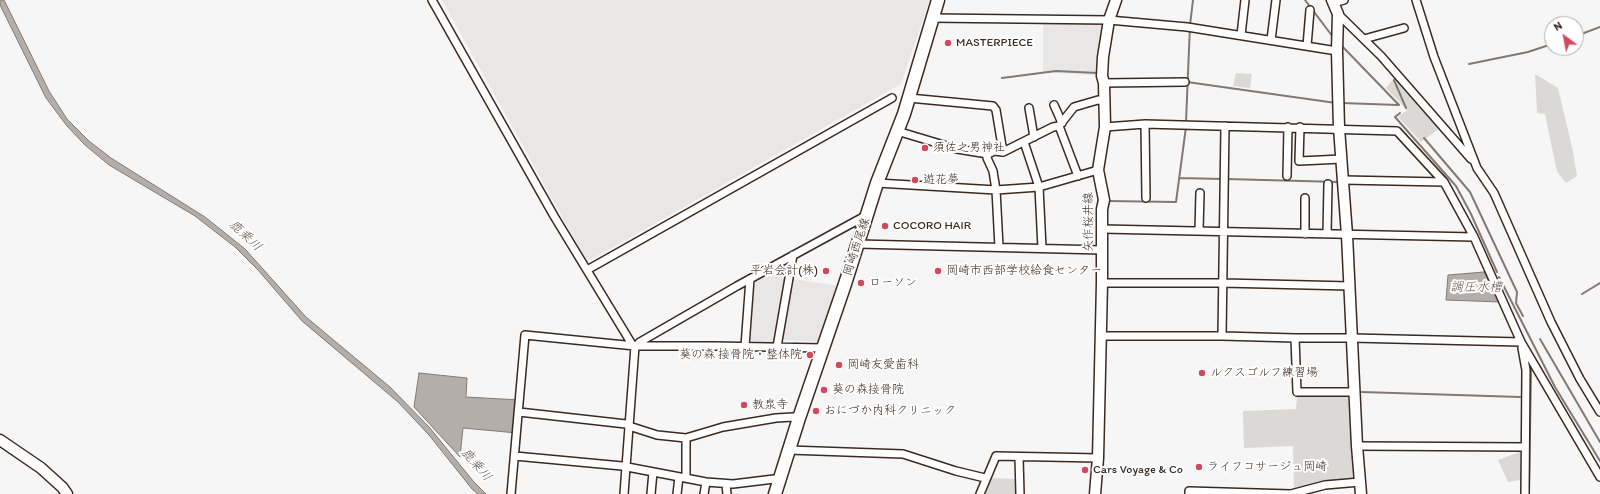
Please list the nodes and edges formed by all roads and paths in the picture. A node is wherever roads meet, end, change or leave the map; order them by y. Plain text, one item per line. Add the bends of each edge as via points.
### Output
1 (432, 0) edge
2 (938, 0) edge
3 (1116, 0) edge
4 (1245, 0) edge
5 (1276, 0) edge
6 (1344, 0) edge
7 (1416, 0) edge
8 (1333, 1) edge
9 (1310, 10) dead end
10 (1338, 14) junction
11 (932, 18) junction
12 (1109, 20) junction
13 (1404, 28) dead end
14 (1241, 35) junction
15 (1364, 39) junction
16 (1271, 40) junction
17 (1307, 46) junction
18 (1337, 51) junction
19 (1185, 82) dead end
20 (1104, 84) junction
21 (892, 98) dead end
22 (909, 98) junction
23 (1105, 101) junction
24 (1054, 105) dead end
25 (1029, 108) dead end
26 (1060, 124) junction
27 (1145, 124) junction
28 (1225, 126) junction
29 (1105, 127) junction
30 (1288, 127) junction
31 (1300, 128) junction
32 (1340, 128) junction
33 (897, 131) junction
34 (1034, 137) junction
35 (1024, 142) junction
36 (1003, 152) junction
37 (988, 154) junction
38 (1342, 159) junction
39 (1477, 168) junction
40 (1098, 170) junction
41 (1078, 176) junction
42 (1287, 176) dead end
43 (1343, 180) junction
44 (1444, 182) junction
45 (876, 183) junction
46 (1328, 184) dead end
47 (1039, 187) junction
48 (996, 190) junction
49 (1200, 193) dead end
50 (1146, 198) dead end
51 (1305, 198) dead end
52 (867, 215) junction
53 (1102, 229) junction
54 (1199, 231) junction
55 (1224, 231) junction
56 (1305, 234) junction
57 (1327, 234) junction
58 (1347, 235) junction
59 (1474, 237) junction
60 (858, 244) junction
61 (999, 247) junction
62 (1042, 248) junction
63 (1102, 250) junction
64 (793, 255) junction
65 (587, 270) junction
66 (750, 279) junction
67 (1102, 283) junction
68 (1223, 283) junction
69 (1350, 286) junction
70 (1100, 336) junction
71 (1222, 336) junction
72 (1296, 338) junction
73 (1352, 338) junction
74 (1521, 342) junction
75 (634, 346) junction
76 (745, 346) junction
77 (777, 347) junction
78 (823, 348) junction
79 (1355, 392) junction
80 (519, 412) junction
81 (1600, 412) edge
82 (799, 418) junction
83 (629, 426) junction
84 (686, 438) junction
85 (0, 440) edge
86 (1357, 446) junction
87 (1525, 447) junction
88 (789, 450) junction
89 (515, 456) junction
90 (1018, 457) junction
91 (1098, 458) junction
92 (626, 468) junction
93 (653, 472) junction
94 (682, 477) junction
95 (1600, 477) edge
96 (985, 478) junction
97 (779, 481) junction
98 (706, 482) junction
99 (1360, 482) junction
100 (726, 484) junction
101 (1202, 493) edge
102 (67, 494) edge
103 (511, 494) edge
104 (624, 494) edge
105 (651, 494) edge
106 (677, 494) edge
107 (704, 494) edge
108 (727, 494) edge
109 (775, 494) edge
110 (980, 494) edge
111 (1020, 494) edge
112 (1095, 494) edge
113 (1189, 494) edge
114 (1361, 494) edge
115 (1525, 494) edge

1 - 65 street
2 - 11 main road, 岡崎西尾線
3 - 12 street, 矢作桜井線
4 - 14 street
5 - 16 street
6 - 8 street
7 - 39 street via 1434,57
8 - 10 street
9 - 17 street
10 - 15 street
10 - 18 street
11 - 12 street
11 - 22 main road, 岡崎西尾線
12 - 14 street
12 - 20 street, 矢作桜井線 via 1103,57
13 - 15 street
14 - 16 street
15 - 39 street via 1436,117
16 - 17 street
17 - 18 street
18 - 32 street
19 - 20 street
20 - 23 street, 矢作桜井線
21 - 65 street
22 - 33 main road, 岡崎西尾線
22 - 36 street via 993,106 996,110
23 - 26 street via 1098,100 1074,107
23 - 29 street, 矢作桜井線
24 - 26 street
25 - 34 street
26 - 34 street
26 - 41 street
27 - 28 street
27 - 29 street
27 - 50 street
28 - 30 street
28 - 55 street
29 - 40 street, 矢作桜井線
30 - 31 street
30 - 42 street
31 - 32 street
31 - 38 street via 1299,161
32 - 38 street
32 - 44 street via 1397,131
33 - 37 street via 957,149
33 - 45 main road, 岡崎西尾線
34 - 35 street
35 - 36 street
35 - 47 street
36 - 37 street via 994,151
37 - 48 street
38 - 43 street
39 - 81 street via 1494,193 1550,322
40 - 41 street
40 - 53 street, 矢作桜井線 via 1104,200
41 - 47 street
43 - 44 street
43 - 58 street
44 - 59 street
45 - 48 street
45 - 52 main road, 岡崎西尾線
46 - 57 street
47 - 48 street
47 - 62 street
48 - 61 street
49 - 54 street
51 - 56 street
52 - 60 main road, 岡崎西尾線
52 - 64 street
53 - 54 street
53 - 63 street, 矢作桜井線
54 - 55 street
55 - 56 street
55 - 68 street
56 - 57 street
57 - 58 street
58 - 59 street
58 - 69 street
59 - 74 street
60 - 61 street
60 - 78 main road, 岡崎西尾線
61 - 62 street
62 - 63 street
63 - 67 street, 矢作桜井線
64 - 66 street
64 - 77 street
65 - 75 street
66 - 75 street
66 - 76 street
67 - 68 street
67 - 70 street, 矢作桜井線
68 - 69 street
68 - 71 street
69 - 73 street
70 - 71 street
70 - 91 street, 矢作桜井線
71 - 72 street
72 - 73 street
72 - 79 street via 1297,392
73 - 74 street
73 - 79 street
74 - 87 street via 1526,370
74 - 95 street
75 - 76 street
75 - 80 street via 525,335
75 - 83 street
76 - 77 street
77 - 78 street
78 - 82 main road, 岡崎西尾線
79 - 86 street
80 - 83 street
80 - 89 street
82 - 84 street via 776,418 723,427
82 - 88 main road, 岡崎西尾線
83 - 84 street via 657,435
83 - 92 street
84 - 94 street
85 - 102 street via 41,468
86 - 87 street
86 - 99 street
87 - 115 street
88 - 96 street via 903,454
88 - 97 main road, 岡崎西尾線
89 - 92 street
89 - 103 street
90 - 91 street
90 - 96 street via 996,456
90 - 111 street
91 - 112 street, 矢作桜井線
92 - 93 street
92 - 104 street
93 - 94 street
93 - 105 street
94 - 98 street
94 - 106 street
96 - 110 street
97 - 100 street via 774,479
97 - 109 main road, 岡崎西尾線
98 - 100 street
98 - 107 street
99 - 101 street via 1325,485 1291,494
99 - 114 street
100 - 108 street
101 - 113 street via 1189,491

